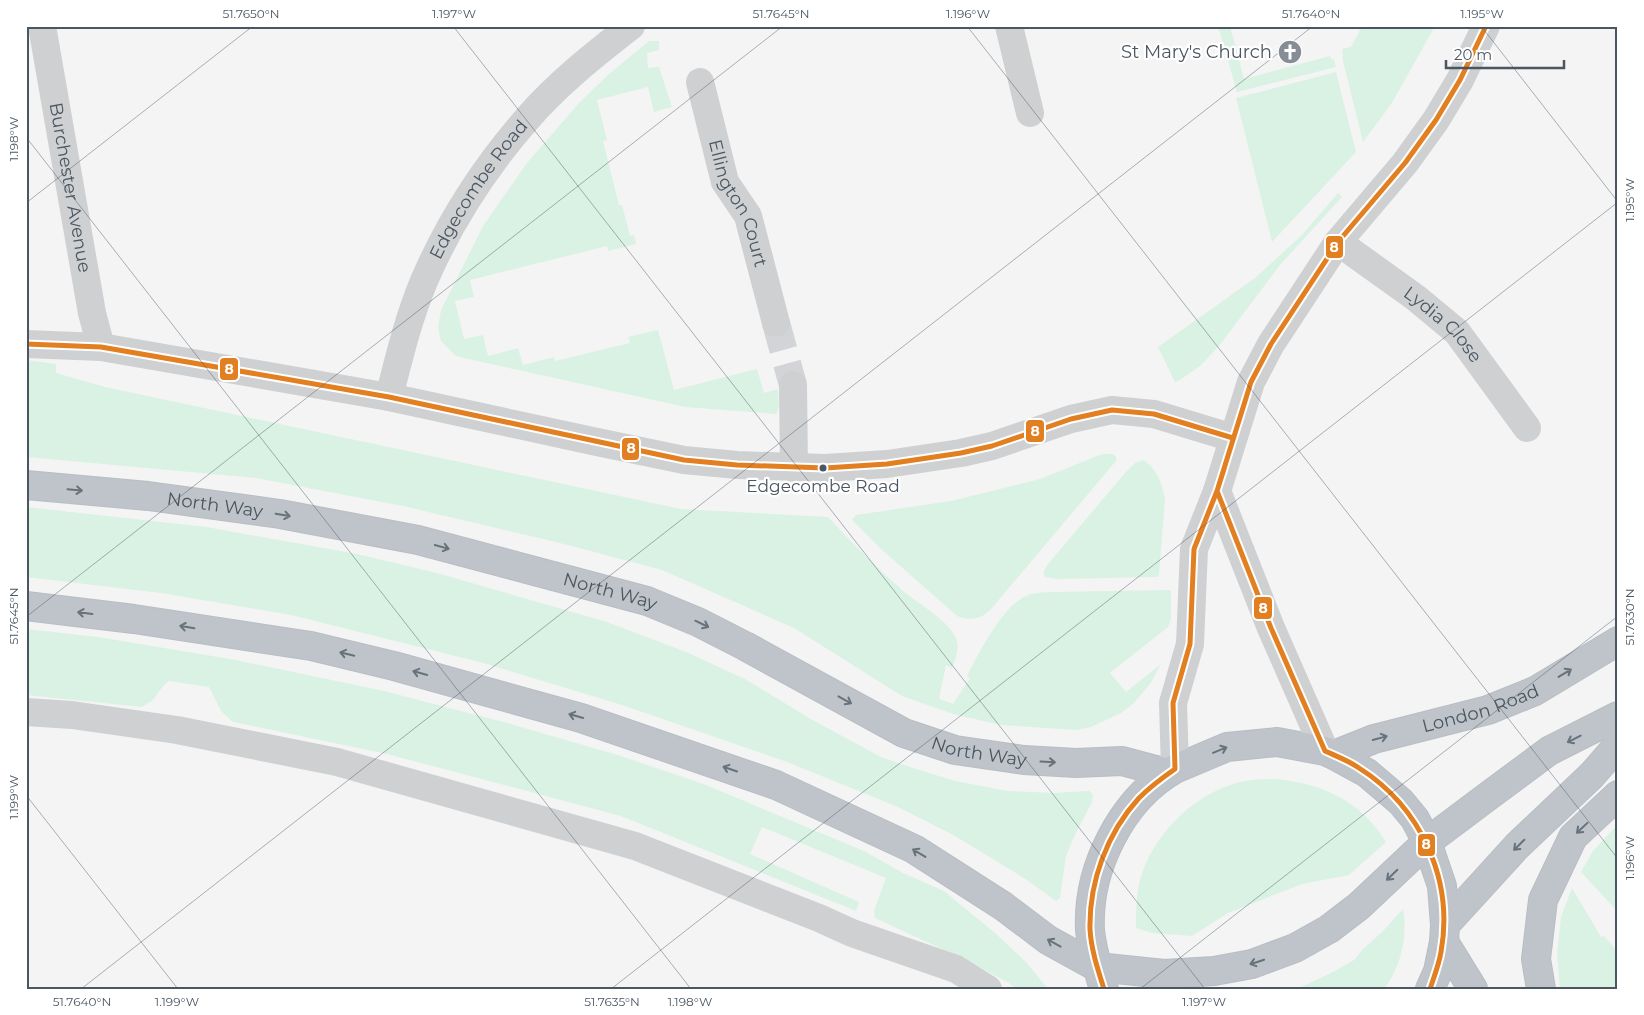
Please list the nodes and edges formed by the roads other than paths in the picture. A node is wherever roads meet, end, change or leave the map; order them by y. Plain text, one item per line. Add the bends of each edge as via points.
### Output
1 (42, 26) edge
2 (631, 26) edge
3 (1009, 26) edge
4 (1486, 26) edge
5 (700, 82) dead end
6 (1030, 113) dead end
7 (1338, 242) junction
8 (776, 323) tunnel mouth
9 (26, 344) edge
10 (101, 347) junction
11 (794, 386) tunnel mouth
12 (389, 397) junction
13 (1527, 428) dead end
14 (1233, 438) junction
15 (794, 468) junction
16 (26, 485) edge
17 (1217, 491) junction
18 (26, 606) edge
19 (1618, 642) edge
20 (26, 712) edge
21 (1618, 716) edge
22 (1618, 745) edge
23 (1329, 753) junction
24 (1618, 761) edge
25 (1171, 771) junction
26 (1592, 775) junction
27 (1618, 795) edge
28 (1427, 842) junction
29 (1445, 934) junction
30 (1100, 978) edge
31 (988, 989) edge
32 (1430, 989) edge
33 (1473, 989) edge
34 (1541, 989) edge

1 - 10 street, Burchester Avenue via 92,313
2 - 12 street, Edgecombe Road via 534,111 474,189 424,282 405,335
3 - 6 street
4 - 7 street via 1436,120 1405,163
5 - 8 street, Ellington Court via 725,182 748,216
7 - 13 street, Lydia Close via 1457,332
7 - 14 street via 1271,344 1251,382
9 - 10 street
10 - 12 street
11 - 15 street
12 - 15 street via 684,460
14 - 15 street via 1154,414 1112,410 1071,419 961,453 888,464
14 - 17 street
16 -> 25 highway, North Way via 148,496 280,514 418,540 647,601 737,642 904,733 955,750 1024,760 1122,761
17 - 23 street via 1271,628
17 - 25 street via 1194,549 1190,644 1173,703
30 -> 18 highway via 1003,906 914,849 776,785 581,718 311,646
23 -> 19 highway, London Road via 1488,710 1535,690
20 - 31 street via 72,714 177,730 337,762 635,846 852,933 956,969
21 -> 28 highway via 1549,752
22 - 26 highway
25 -> 23 highway via 1227,747 1277,742
23 - 28 highway via 1367,773 1401,802
24 - 26 highway
25 - 30 highway via 1140,796 1121,820 1104,852 1092,895 1090,929
26 -> 29 highway via 1517,846
27 -> 34 highway via 1573,837 1543,900 1536,959
28 - 29 highway via 1442,886
28 -> 30 highway via 1352,912 1295,948 1252,964 1214,971
29 - 32 highway via 1438,971
29 - 33 highway

